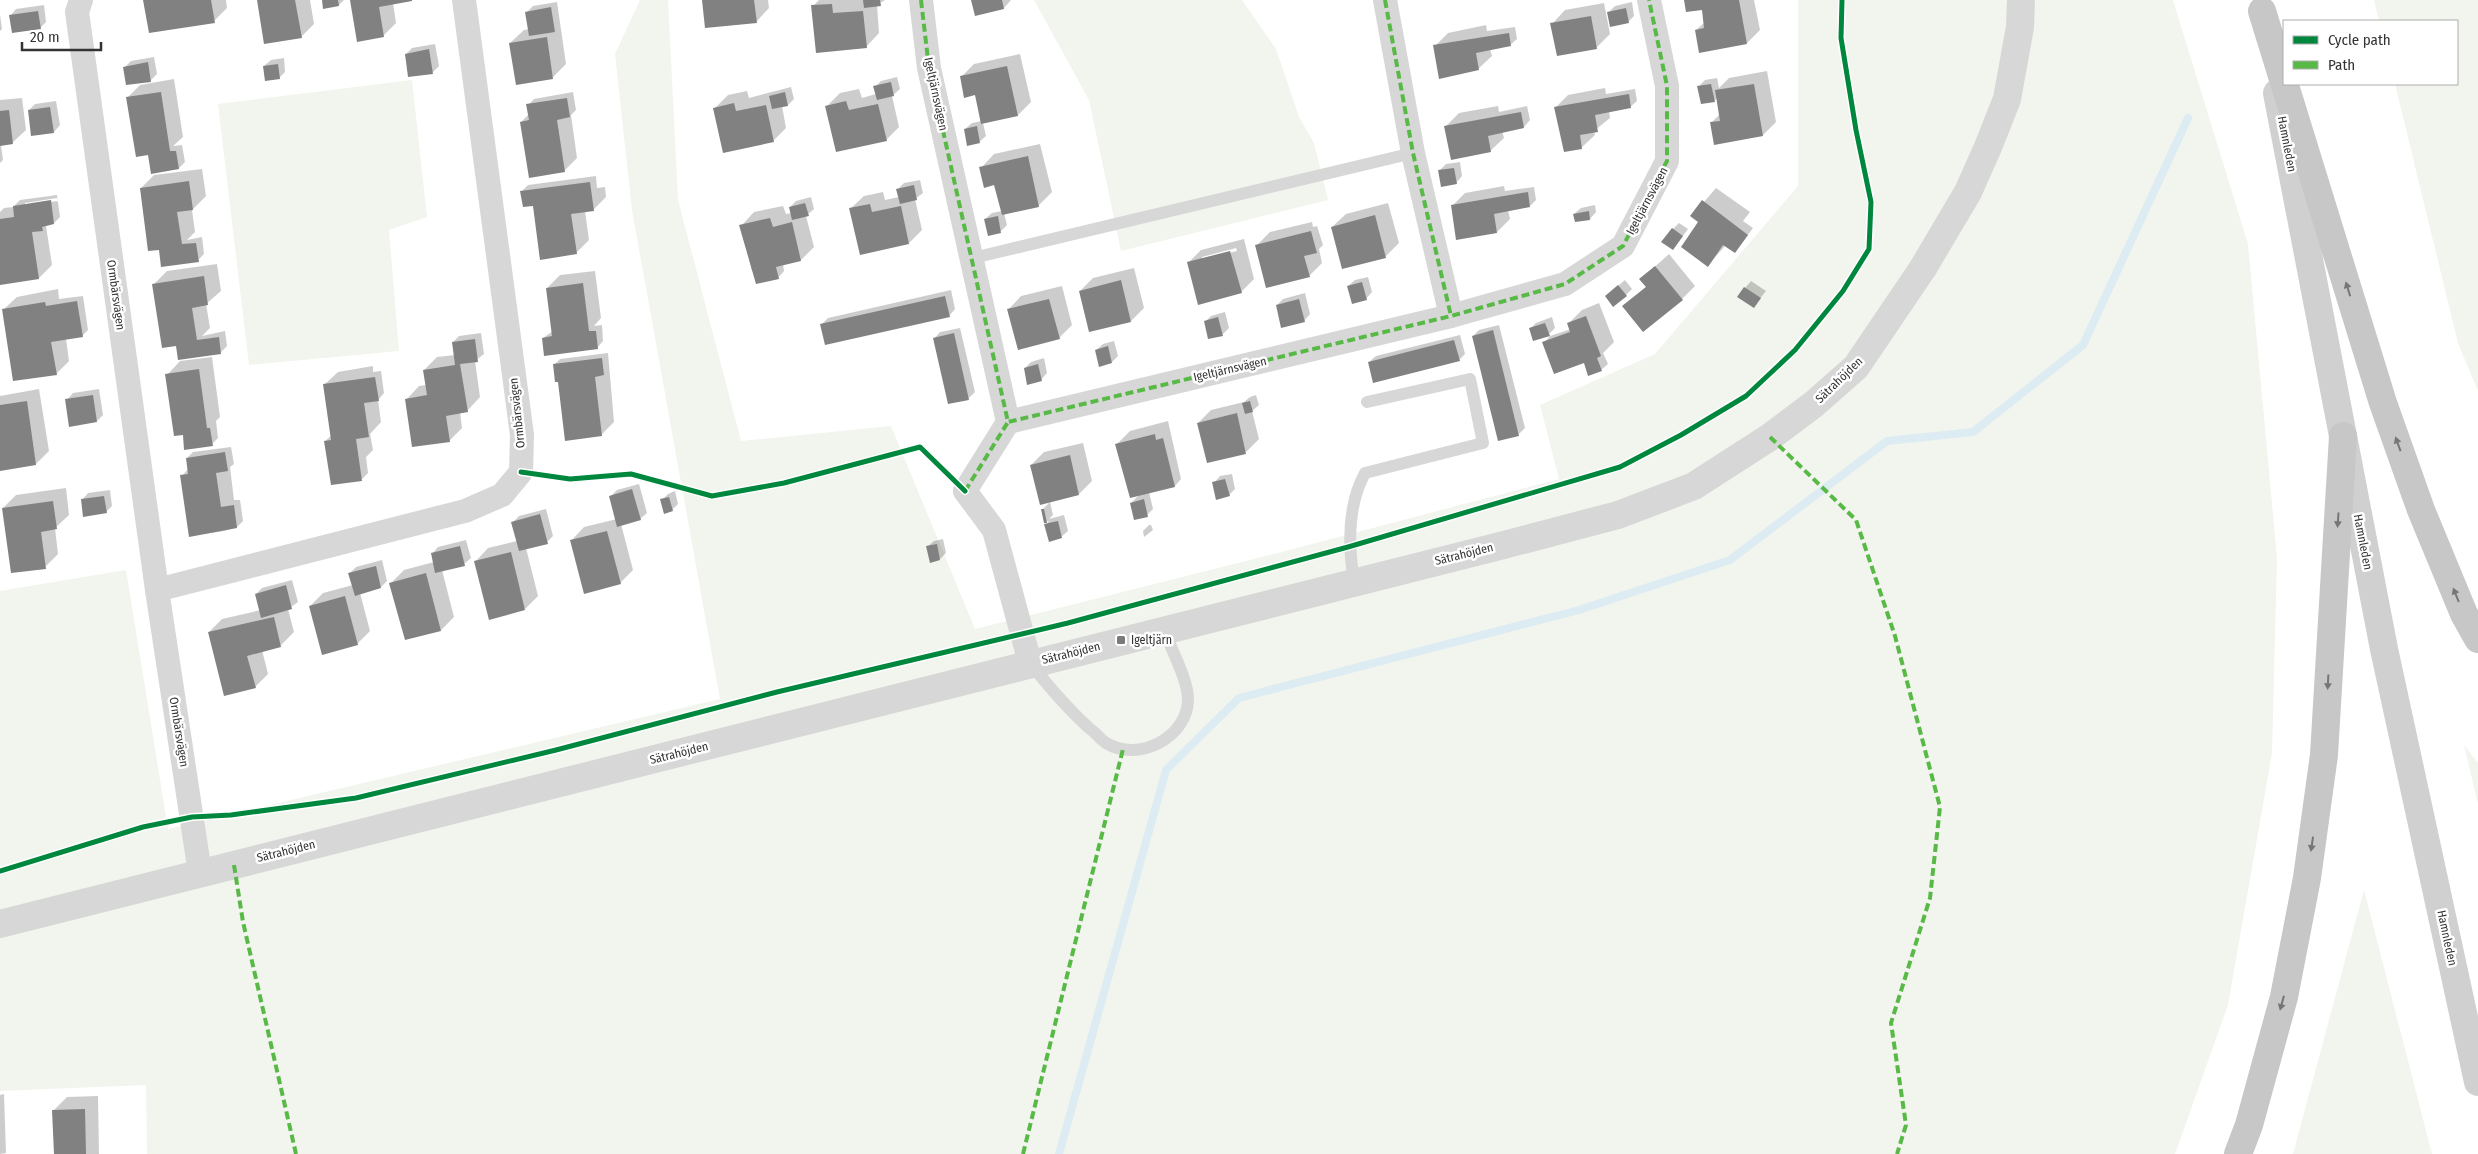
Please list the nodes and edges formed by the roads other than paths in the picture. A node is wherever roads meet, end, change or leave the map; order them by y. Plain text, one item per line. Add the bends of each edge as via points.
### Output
1 (81, 0) edge
2 (464, 0) edge
3 (921, 0) edge
4 (1384, 0) edge
5 (1649, 0) edge
6 (2021, 0) edge
7 (2260, 5) edge
8 (2283, 79) edge
9 (2285, 85) edge
10 (1413, 153) junction
11 (973, 258) junction
12 (1451, 316) junction
13 (1367, 402) dead end
14 (1008, 422) junction
15 (2343, 436) junction
16 (1354, 581) junction
17 (157, 590) junction
18 (1164, 630) junction
19 (2478, 639) edge
20 (1030, 663) junction
21 (200, 873) junction
22 (0, 924) edge
23 (2478, 1082) edge
24 (2238, 1154) edge

1 - 17 street, Ormbärsvägen via 77,12
2 - 17 street, Ormbärsvägen via 522,435 521,472 502,495 465,511
3 - 11 street, Igeltjärnsvägen via 929,68
4 - 10 street
5 - 12 street, Igeltjärnsvägen via 1667,86 1668,161 1623,246 1566,284
6 - 16 street, Sätrahöjden via 2020,27 2007,99 1968,192 1917,277 1856,367 1814,404 1694,486 1618,515
8 -> 7 highway
7 - 15 main road, Hamnleden
19 -> 9 highway via 2464,614 2422,510 2383,403
10 - 11 lane
10 - 12 street
11 - 14 street, Igeltjärnsvägen
12 - 14 street, Igeltjärnsvägen
13 - 16 lane via 1470,379 1483,443 1365,473 1356,489 1348,547
14 - 20 street via 964,491 994,530
15 - 23 main road, Hamnleden via 2384,649
15 -> 24 highway via 2324,755 2307,878 2284,998
16 - 18 street, Sätrahöjden
17 - 21 street, Ormbärsvägen
18 - 20 street, Sätrahöjden
18 - 20 lane via 1184,681 1188,698 1185,715 1167,738 1140,749 1123,749 1106,743 1063,704
20 - 21 street, Sätrahöjden
21 - 22 street, Sätrahöjden

